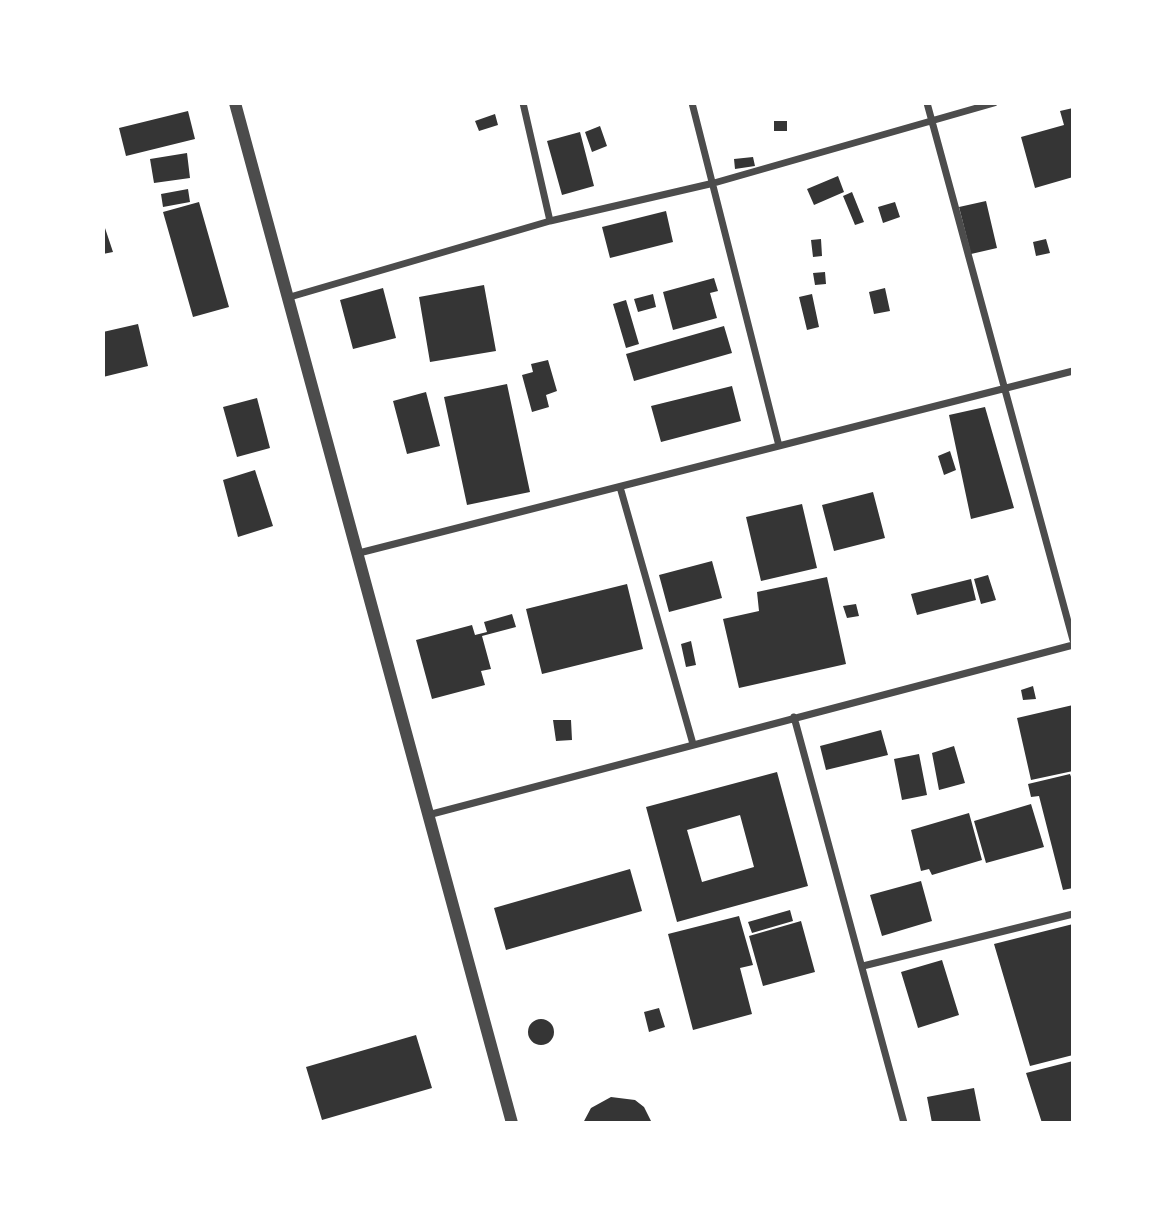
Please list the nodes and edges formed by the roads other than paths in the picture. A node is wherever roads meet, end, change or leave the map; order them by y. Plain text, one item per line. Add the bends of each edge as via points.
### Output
1 (235, 103) edge
2 (523, 103) edge
3 (692, 103) edge
4 (927, 103) edge
5 (994, 103) edge
6 (932, 122) junction
7 (714, 183) junction
8 (550, 221) junction
9 (290, 297) junction
10 (1073, 370) edge
11 (1006, 389) junction
12 (779, 446) junction
13 (620, 486) junction
14 (359, 553) junction
15 (1073, 643) edge
16 (794, 718) junction
17 (693, 744) junction
18 (427, 815) junction
19 (1073, 914) edge
20 (863, 966) junction
21 (512, 1123) edge
22 (904, 1123) edge

1 - 9 street
2 - 8 street
3 - 7 street
4 - 6 street
5 - 6 street
6 - 7 street
6 - 11 street
7 - 8 street
7 - 12 street
8 - 9 street
9 - 14 street
10 - 11 street
11 - 12 street
11 - 15 street
12 - 13 street
13 - 14 street
13 - 17 street
14 - 18 street
15 - 16 street
16 - 17 street
16 - 20 street
17 - 18 street
18 - 21 street
19 - 20 street
20 - 22 street

